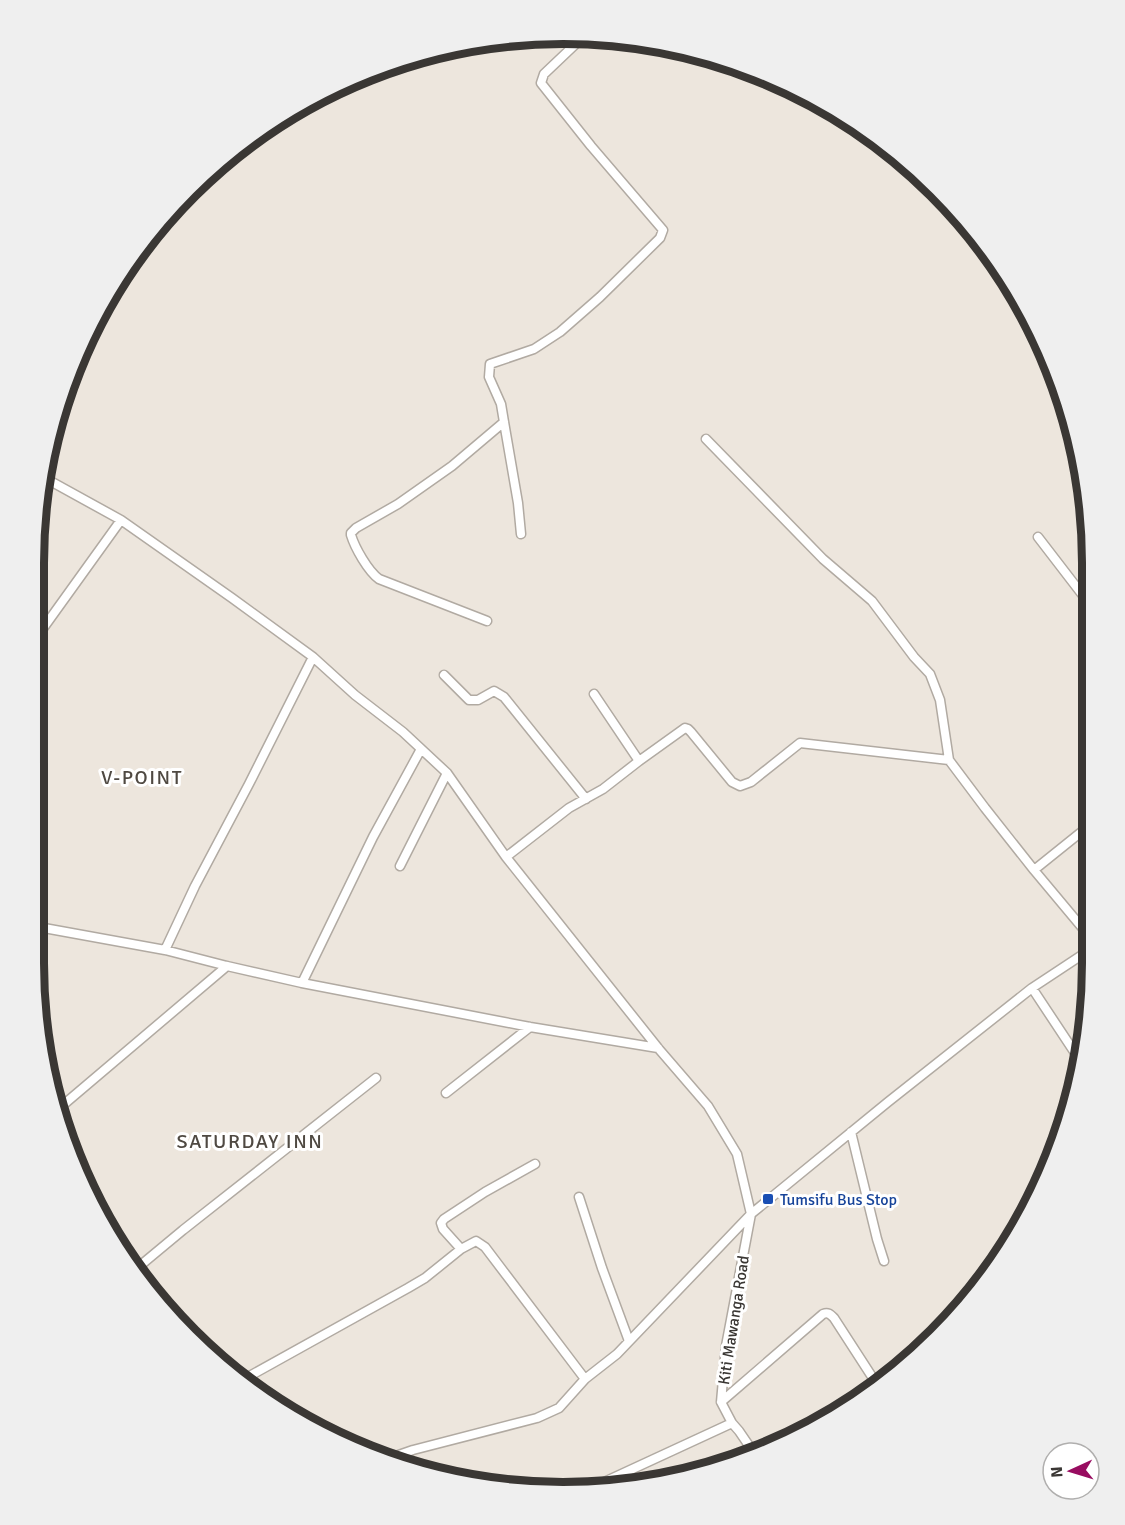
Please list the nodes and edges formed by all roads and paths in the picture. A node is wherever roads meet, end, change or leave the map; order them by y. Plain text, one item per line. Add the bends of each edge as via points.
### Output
1 (575, 44) edge
2 (504, 422) junction
3 (705, 439) dead end
4 (50, 481) edge
5 (121, 520) junction
6 (521, 534) dead end
7 (1038, 537) dead end
8 (1082, 594) edge
9 (487, 621) dead end
10 (44, 627) edge
11 (313, 657) junction
12 (444, 675) dead end
13 (594, 694) dead end
14 (421, 749) junction
15 (949, 760) junction
16 (639, 761) junction
17 (447, 773) junction
18 (586, 799) junction
19 (1082, 831) edge
20 (506, 857) junction
21 (400, 866) dead end
22 (1034, 870) junction
23 (1082, 927) edge
24 (44, 928) edge
25 (165, 950) junction
26 (1082, 954) edge
27 (227, 966) junction
28 (302, 983) junction
29 (1032, 988) junction
30 (530, 1027) junction
31 (658, 1048) junction
32 (1074, 1051) edge
33 (376, 1078) dead end
34 (446, 1093) dead end
35 (63, 1104) edge
36 (852, 1132) junction
37 (535, 1164) dead end
38 (579, 1197) dead end
39 (751, 1214) junction
40 (460, 1249) junction
41 (884, 1261) dead end
42 (141, 1265) edge
43 (629, 1341) junction
44 (250, 1376) edge
45 (873, 1378) edge
46 (585, 1379) junction
47 (721, 1402) junction
48 (732, 1423) junction
49 (749, 1447) edge
50 (399, 1455) edge
51 (612, 1479) edge

1 - 2 street via 544,74 541,83 663,230 660,238 560,332 534,349 490,364 489,377
2 - 6 street
2 - 9 street via 452,466 351,533 373,575 379,579
3 - 15 street via 823,559 872,601 930,674 940,700
4 - 5 street
5 - 10 street
5 - 11 street
7 - 8 street
11 - 14 street
11 - 25 street
12 - 18 street via 470,700 494,691 504,697
13 - 16 street
14 - 17 street
14 - 28 street
15 - 16 street via 800,743 751,782 740,786 732,782 685,728
15 - 22 street
16 - 18 street
17 - 20 street
17 - 21 street
18 - 20 street via 569,807
19 - 22 street
20 - 31 street
22 - 23 street
24 - 25 street
25 - 27 street
26 - 29 street
27 - 28 street
27 - 35 street
28 - 30 street
29 - 32 street
29 - 36 street
30 - 31 street
30 - 34 street
31 - 39 street via 708,1106 737,1154
33 - 42 street
36 - 39 street
36 - 41 street
37 - 40 street via 444,1219 443,1229
38 - 43 street
39 - 43 street
39 - 47 street, Kiti Mawanga Road via 726,1346
40 - 44 street via 417,1283
40 - 46 street via 476,1241 485,1247
43 - 46 street
45 - 47 street via 834,1318 826,1313
46 - 50 street via 559,1408 537,1418
47 - 48 street, Kiti Mawanga Road
48 - 49 street, Kiti Mawanga Road
48 - 51 street

